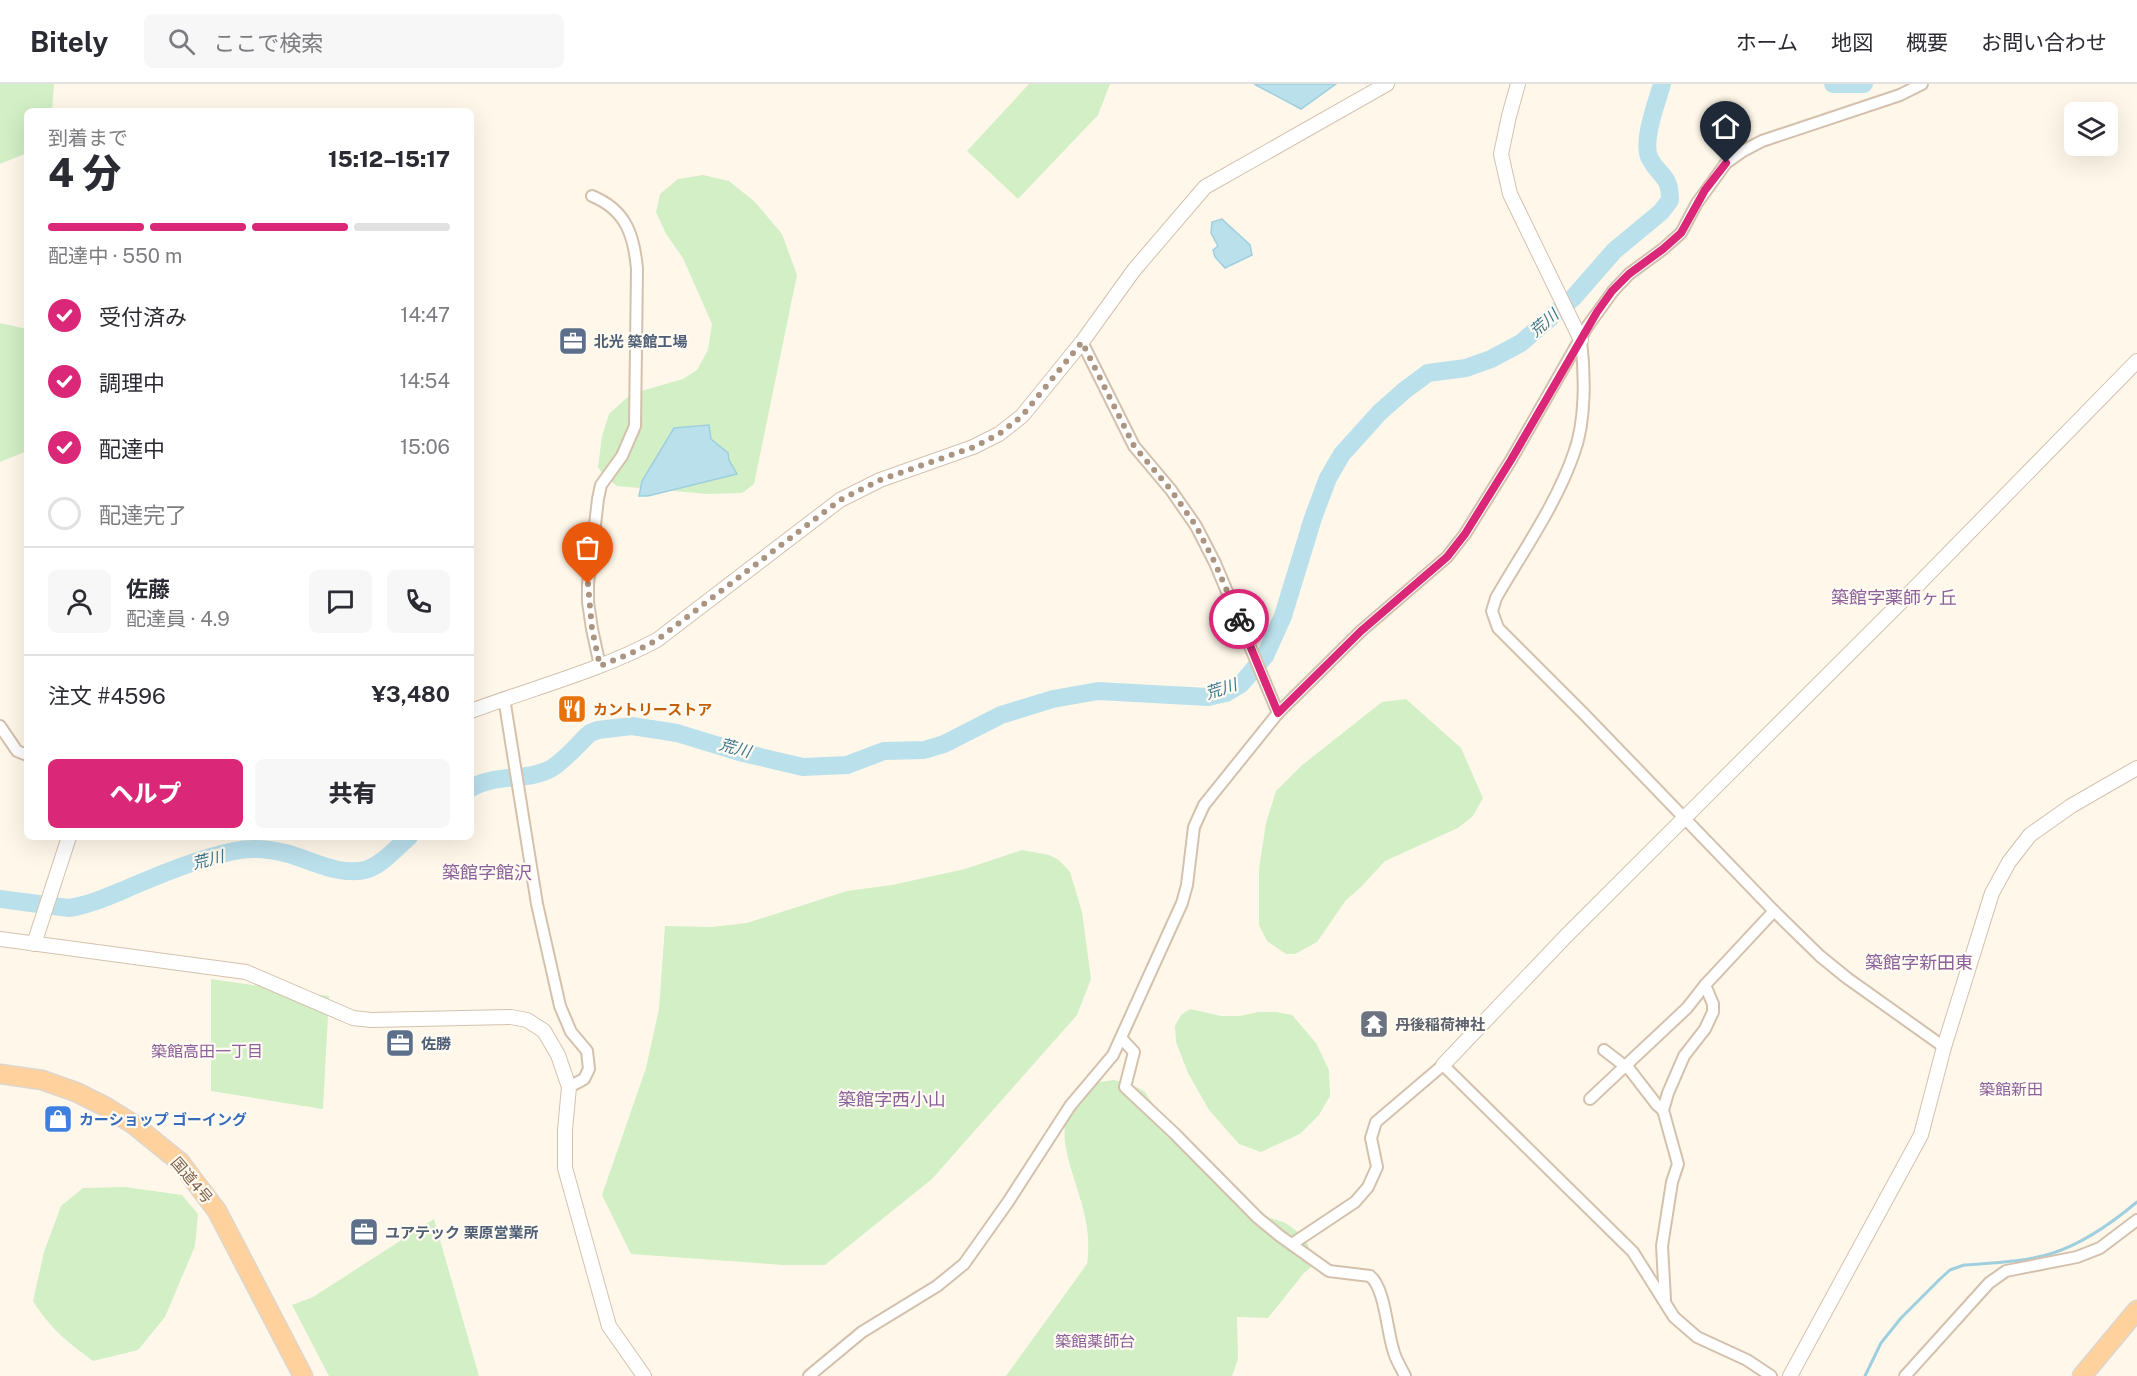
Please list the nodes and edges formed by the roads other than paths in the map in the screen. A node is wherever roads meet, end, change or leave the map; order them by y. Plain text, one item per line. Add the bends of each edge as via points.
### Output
1 (1387, 84) edge
2 (1518, 84) edge
3 (1922, 84) edge
4 (592, 196) dead end
5 (1581, 340) junction
6 (1082, 342) junction
7 (2137, 361) edge
8 (600, 666) junction
9 (504, 698) junction
10 (474, 710) edge
11 (1278, 713) junction
12 (0, 726) edge
13 (24, 754) edge
14 (2137, 768) edge
15 (1683, 819) junction
16 (68, 840) edge
17 (1774, 911) junction
18 (0, 939) edge
19 (34, 944) junction
20 (1705, 985) junction
21 (1120, 1038) junction
22 (1944, 1047) junction
23 (1604, 1050) dead end
24 (1443, 1065) junction
25 (1624, 1067) junction
26 (0, 1074) edge
27 (570, 1087) junction
28 (1590, 1099) dead end
29 (1663, 1110) junction
30 (2137, 1220) edge
31 (1292, 1244) junction
32 (1665, 1299) junction
33 (2137, 1310) edge
34 (303, 1376) edge
35 (644, 1376) edge
36 (808, 1376) edge
37 (1405, 1376) edge
38 (1771, 1376) edge
39 (1790, 1376) edge
40 (1905, 1376) edge
41 (2082, 1376) edge

1 - 6 street via 1205,187 1134,270
2 - 5 street via 1501,154 1510,194
3 - 5 street via 1762,141 1726,163 1697,202 1681,233 1612,291
4 - 8 street via 607,202 621,216 635,249 637,269 635,426 622,456 601,485 588,584
5 - 11 street via 1465,534 1447,557 1361,631
5 - 15 street via 1585,370 1575,452 1492,611 1498,628
6 - 8 street via 1022,416 999,434 974,447 880,480 840,500 657,640
6 - 11 street via 1134,446 1196,526
7 - 15 street
8 - 9 street
9 - 10 street
9 - 27 street via 537,904 560,1006 571,1032 587,1051 589,1068 584,1079
11 - 21 street via 1204,805 1194,827 1182,903
12 - 13 street via 17,751
14 - 22 street via 2031,835 2009,862 1992,892
15 - 17 street
15 - 24 street
16 - 19 street
17 - 20 street
17 - 22 street via 1847,978
18 - 19 street
19 - 27 street via 246,972 353,1018 527,1020 544,1031
20 - 25 street via 1687,1008
20 - 29 street via 1713,1012 1706,1029 1684,1056
21 - 31 street via 1134,1052 1125,1087 1258,1218
21 - 36 street via 1113,1055 1070,1106 964,1264 937,1286 862,1332
22 - 39 street via 1921,1135
23 - 25 street
24 - 31 street via 1376,1122 1371,1138 1377,1167 1368,1187 1355,1202
24 - 32 street via 1633,1252
25 - 28 street
25 - 29 street
26 - 34 highway, 国道4号 via 42,1080 76,1092 142,1130 180,1162 217,1211
27 - 35 street via 565,1168 609,1326
29 - 32 street via 1678,1164 1662,1246
30 - 40 street via 2100,1248 2085,1254 2006,1271 1989,1283
31 - 37 street via 1329,1271 1373,1278 1393,1351
32 - 38 street via 1674,1317 1697,1337
33 - 41 highway

